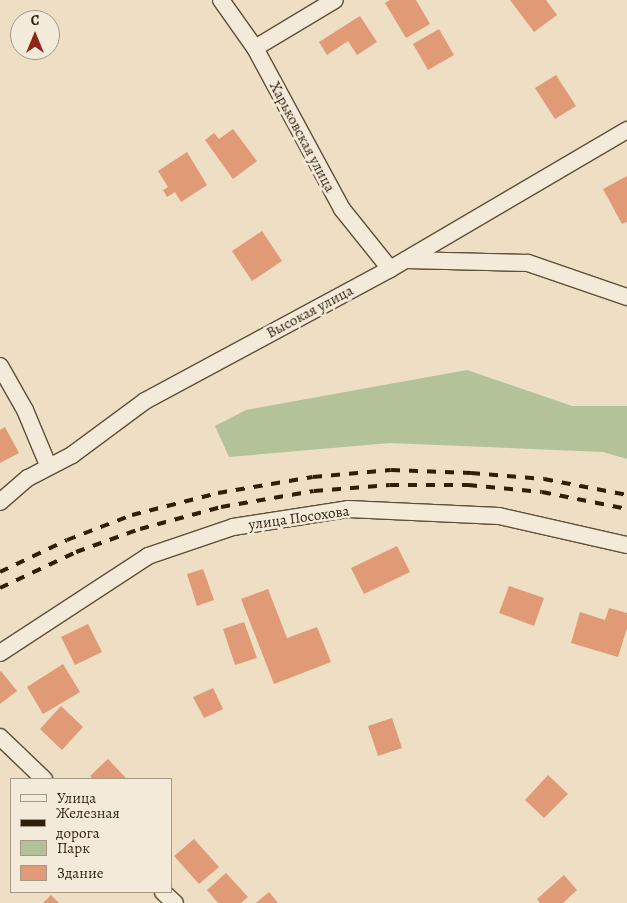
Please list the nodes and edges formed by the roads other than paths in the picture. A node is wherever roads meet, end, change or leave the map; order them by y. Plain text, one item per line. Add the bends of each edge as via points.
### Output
1 (221, 0) edge
2 (335, 0) edge
3 (255, 48) junction
4 (627, 130) edge
5 (406, 260) junction
6 (390, 269) junction
7 (627, 298) edge
8 (0, 366) edge
9 (48, 466) junction
10 (0, 502) edge
11 (627, 545) edge
12 (0, 652) edge
13 (0, 737) edge
14 (43, 778) edge
15 (164, 893) edge
16 (175, 903) edge

1 - 3 street, Харьковская улица
2 - 3 street
3 - 6 street, Харьковская улица via 342,209
4 - 5 street, Высокая улица
5 - 6 street, Высокая улица
5 - 7 street via 528,263
6 - 9 street, Высокая улица via 145,401 72,455
8 - 9 street via 25,410
9 - 10 street, Высокая улица
11 - 12 street, улица Посохова via 499,516 348,509 233,528 148,556
13 - 14 street
15 - 16 street

